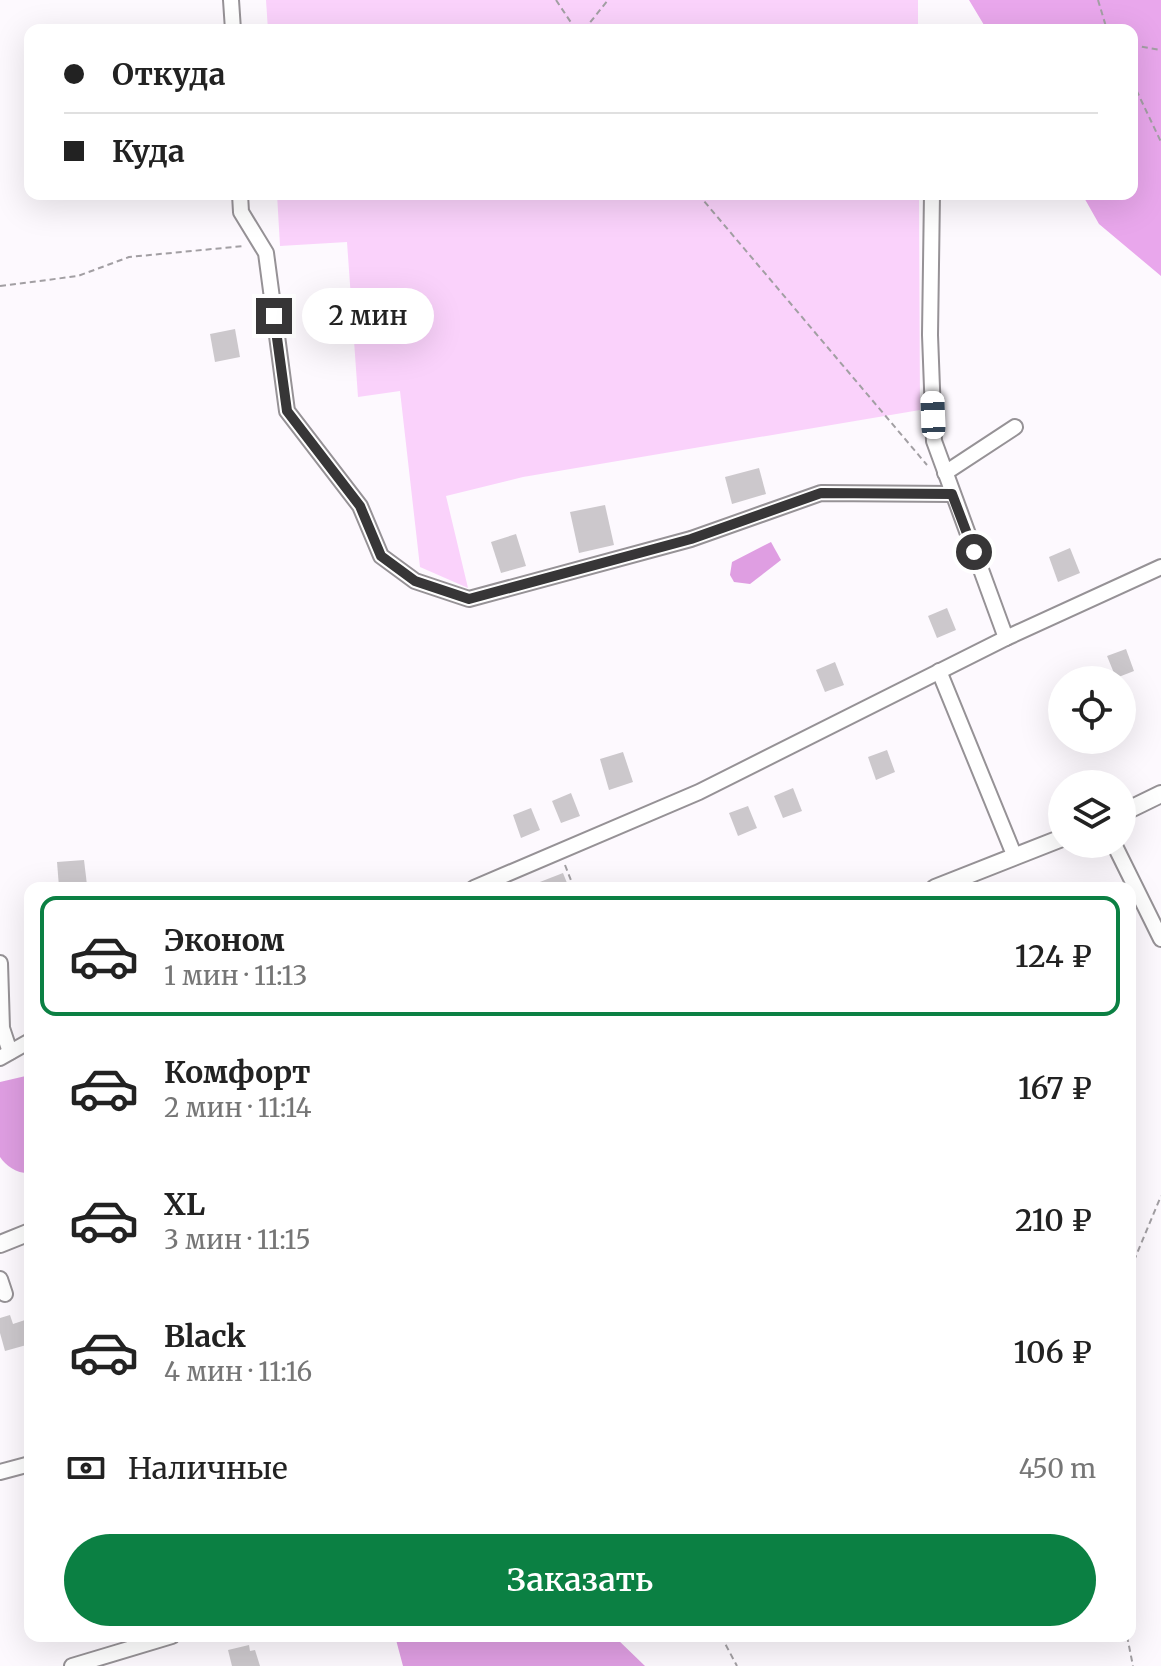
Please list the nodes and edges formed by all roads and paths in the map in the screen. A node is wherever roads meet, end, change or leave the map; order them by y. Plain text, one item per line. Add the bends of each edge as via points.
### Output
1 (231, 0) edge
2 (556, 0) edge
3 (608, 0) edge
4 (1098, 0) edge
5 (233, 24) edge
6 (572, 24) edge
7 (589, 24) edge
8 (1105, 24) edge
9 (1138, 46) edge
10 (1161, 50) edge
11 (1138, 94) edge
12 (1161, 142) edge
13 (240, 200) edge
14 (703, 200) edge
15 (932, 200) edge
16 (261, 245) junction
17 (0, 286) edge
18 (1015, 427) dead end
19 (938, 472) junction
20 (952, 494) junction
21 (1161, 567) edge
22 (1006, 638) junction
23 (939, 671) junction
24 (1161, 794) edge
25 (1136, 806) edge
26 (1048, 844) edge
27 (560, 853) junction
28 (1015, 857) junction
29 (1121, 858) edge
30 (489, 882) edge
31 (572, 882) edge
32 (950, 882) edge
33 (1133, 882) edge
34 (1136, 888) edge
35 (1161, 939) edge
36 (0, 963) edge
37 (24, 1044) edge
38 (5, 1055) edge
39 (1161, 1196) edge
40 (24, 1234) edge
41 (0, 1244) edge
42 (1136, 1256) edge
43 (0, 1279) edge
44 (5, 1294) dead end
45 (24, 1466) edge
46 (0, 1472) edge
47 (152, 1642) edge
48 (724, 1642) edge
49 (1128, 1642) edge
50 (72, 1666) edge
51 (737, 1666) edge
52 (1133, 1666) edge

1 - 5 street
2 - 6 path
3 - 7 path
4 - 8 path
9 - 10 path
11 - 12 path
13 - 16 street via 241,212
14 - 19 path
15 - 19 street via 930,335
16 - 17 path via 129,257 78,276
16 - 20 street via 287,411 360,506 381,556 415,581 469,599 691,539 821,493
18 - 19 street
19 - 20 street
20 - 22 street
21 - 22 street
22 - 23 street
23 - 27 street via 699,792
23 - 28 street
24 - 25 main road
26 - 28 main road
27 - 30 street
27 - 31 path
28 - 32 main road
29 - 33 street
34 - 35 street
36 - 38 street
37 - 38 street
39 - 42 path
40 - 41 main road
43 - 44 street
45 - 46 street
47 - 50 street
48 - 51 path
49 - 52 path

